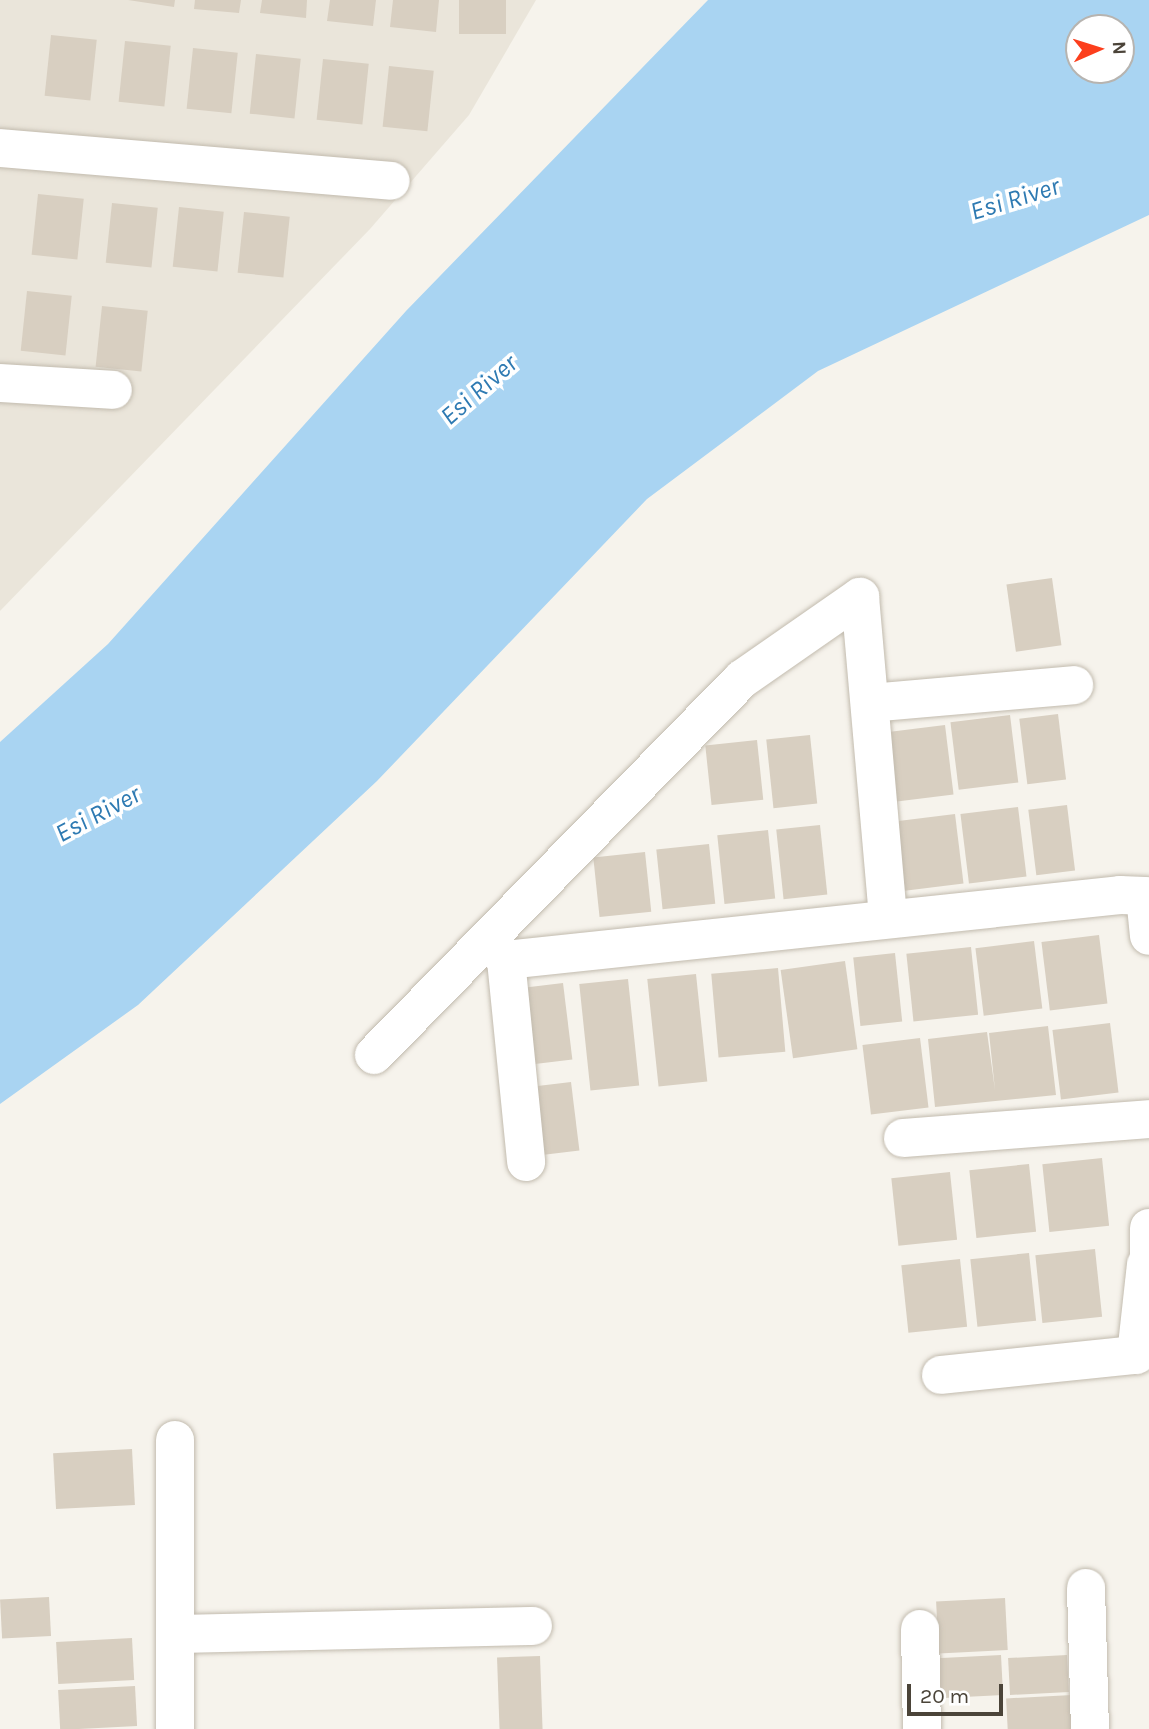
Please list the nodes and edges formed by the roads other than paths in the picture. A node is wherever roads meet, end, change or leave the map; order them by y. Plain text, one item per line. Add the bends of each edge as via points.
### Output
1 (0, 148) edge
2 (391, 181) dead end
3 (0, 383) edge
4 (113, 390) dead end
5 (1074, 685) dead end
6 (870, 703) junction
7 (888, 915) junction
8 (1149, 936) edge
9 (497, 949) junction
10 (374, 1055) dead end
11 (1149, 1119) edge
12 (903, 1138) dead end
13 (526, 1162) dead end
14 (1149, 1228) edge
15 (1147, 1265) edge
16 (941, 1374) dead end
17 (175, 1440) dead end
18 (1086, 1588) dead end
19 (533, 1626) dead end
20 (920, 1629) dead end
21 (176, 1634) junction
22 (175, 1729) edge
23 (922, 1729) edge
24 (1090, 1729) edge

1 - 2 street
3 - 4 street
5 - 6 street
6 - 7 street
6 - 9 street via 860,597 742,679
7 - 8 street via 1145,896
7 - 9 street
9 - 10 street
9 - 13 street
11 - 12 street
14 - 15 street
15 - 16 street via 1136,1355
17 - 21 street
18 - 24 street
19 - 21 street
20 - 23 street
21 - 22 street

